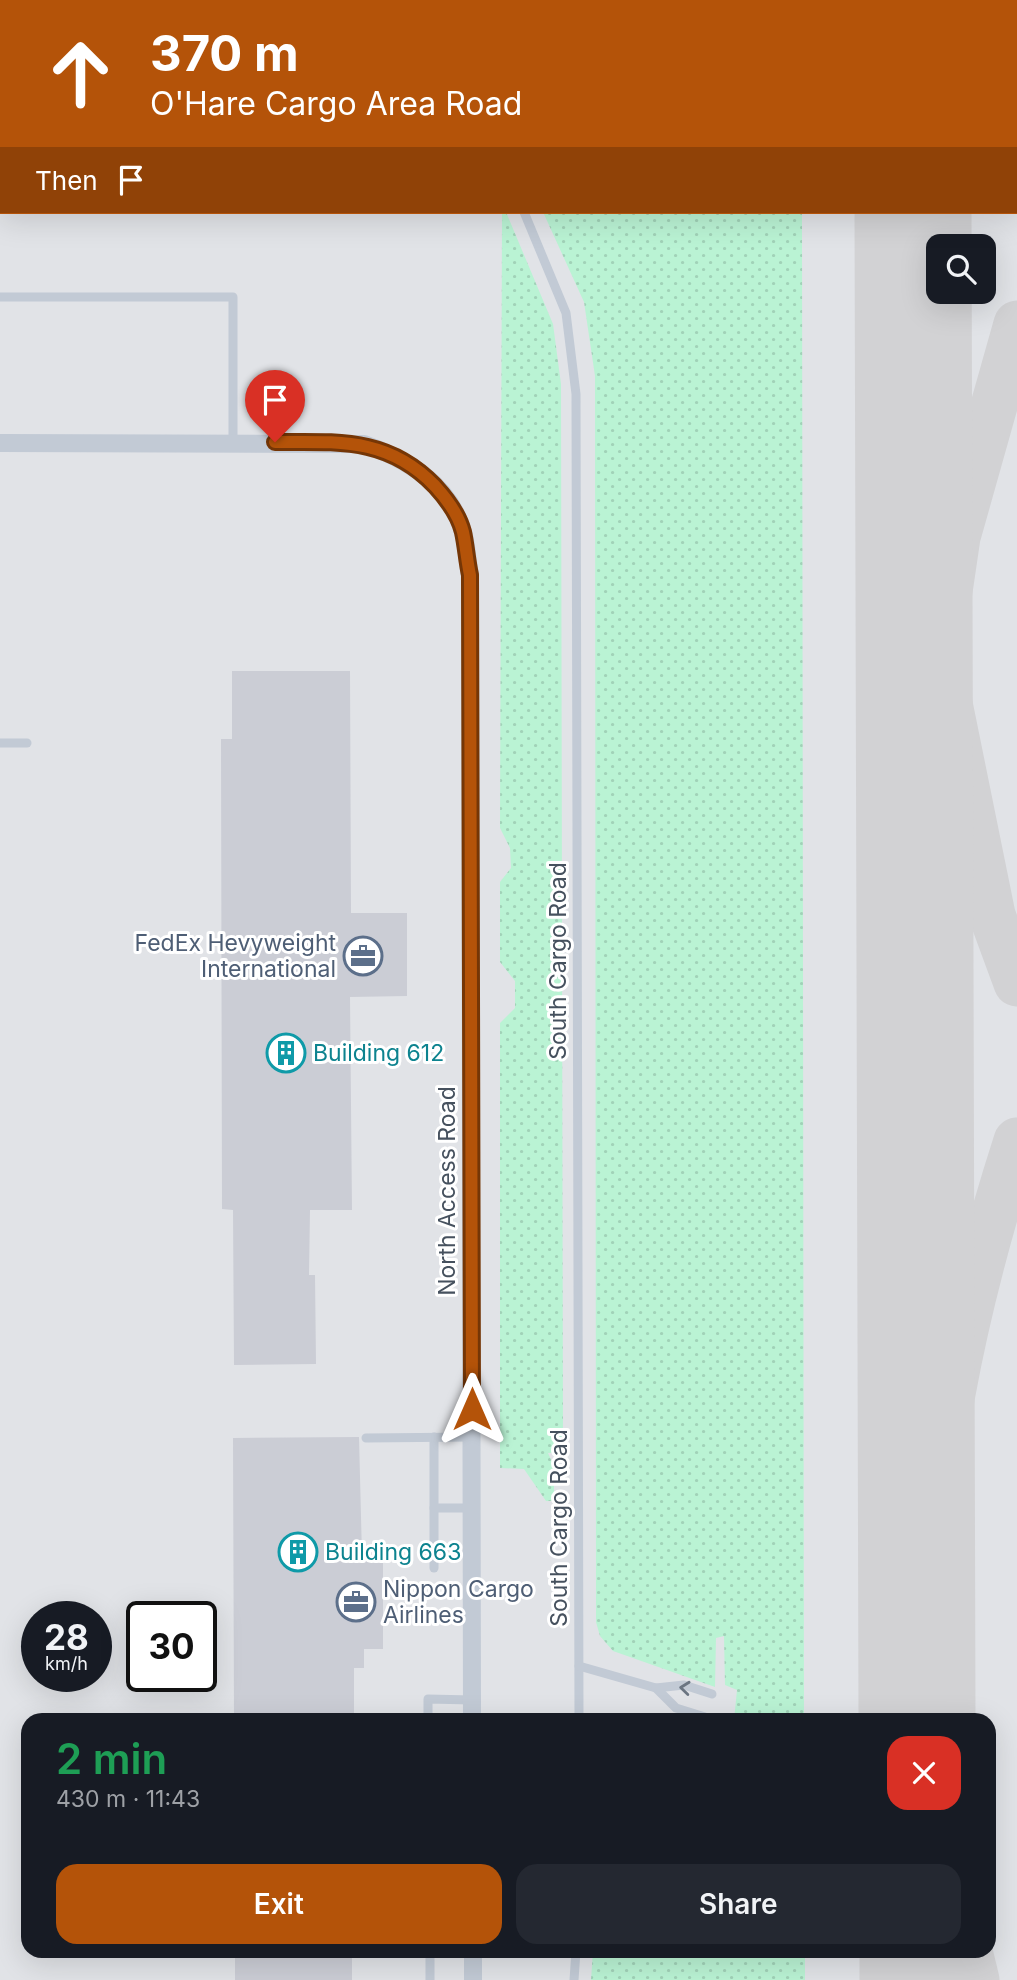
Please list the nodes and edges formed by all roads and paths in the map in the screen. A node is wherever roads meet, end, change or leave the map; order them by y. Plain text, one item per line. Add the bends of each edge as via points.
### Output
1 (525, 214) edge
2 (0, 297) edge
3 (0, 443) edge
4 (233, 443) junction
5 (0, 743) edge
6 (27, 743) dead end
7 (434, 1437) junction
8 (472, 1437) junction
9 (366, 1438) dead end
10 (434, 1508) junction
11 (472, 1508) junction
12 (434, 1568) dead end
13 (579, 1666) junction
14 (656, 1688) junction
15 (712, 1694) dead end
16 (472, 1700) junction
17 (429, 1713) edge
18 (472, 1713) edge
19 (579, 1713) edge
20 (692, 1713) edge
21 (430, 1958) edge
22 (473, 1958) edge
23 (576, 1958) edge
24 (430, 1980) edge
25 (474, 1980) edge
26 (574, 1980) edge

1 - 13 lane, South Cargo Road via 566,313 576,394
2 - 4 lane via 233,298
3 - 4 street, North Access Road
4 - 8 street, North Access Road via 364,444 396,455 418,468 444,495 463,530 470,575
5 - 6 lane
7 - 8 lane
7 - 9 lane
7 - 10 lane
8 - 11 street, North Access Road
10 - 11 lane
10 - 12 lane
11 - 16 street, North Access Road
13 - 14 lane
13 - 19 lane, South Cargo Road
15 -> 14 lane via 684,1685
14 - 20 lane via 676,1708
16 - 17 lane via 429,1699
16 - 18 street, North Access Road
21 - 24 lane
22 - 25 street
23 - 26 lane

